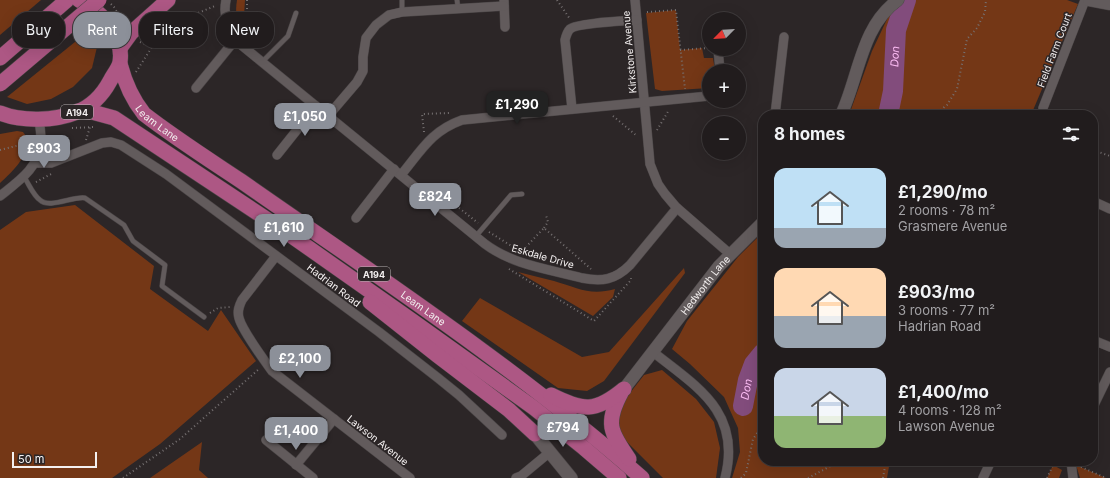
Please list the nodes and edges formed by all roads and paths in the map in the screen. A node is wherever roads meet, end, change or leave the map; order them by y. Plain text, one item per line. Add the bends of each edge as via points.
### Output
1 (67, 0) edge
2 (79, 0) edge
3 (99, 0) edge
4 (168, 0) edge
5 (226, 0) edge
6 (247, 0) edge
7 (402, 0) edge
8 (557, 0) edge
9 (635, 0) edge
10 (898, 0) edge
11 (986, 0) edge
12 (1085, 0) edge
13 (1089, 0) edge
14 (504, 3) edge
15 (458, 4) edge
16 (1110, 4) edge
17 (98, 12) edge
18 (225, 12) edge
19 (402, 12) junction
20 (296, 13) dead end
21 (636, 17) junction
22 (575, 26) junction
23 (506, 27) dead end
24 (131, 33) edge
25 (784, 37) dead end
26 (120, 48) edge
27 (228, 48) edge
28 (245, 48) edge
29 (702, 48) edge
30 (247, 50) junction
31 (680, 50) junction
32 (0, 58) edge
33 (262, 62) junction
34 (120, 64) junction
35 (0, 84) edge
36 (196, 88) dead end
37 (702, 97) edge
38 (686, 98) junction
39 (675, 99) junction
40 (644, 103) junction
41 (316, 106) junction
42 (602, 106) junction
43 (1043, 108) dead end
44 (572, 109) junction
45 (776, 110) edge
46 (843, 110) edge
47 (940, 110) edge
48 (78, 111) junction
49 (328, 116) junction
50 (4, 117) edge
51 (39, 119) junction
52 (462, 120) junction
53 (90, 127) dead end
54 (41, 140) junction
55 (85, 141) dead end
56 (425, 145) junction
57 (649, 146) junction
58 (0, 150) edge
59 (1098, 152) edge
60 (277, 155) dead end
61 (1110, 156) edge
62 (35, 163) junction
63 (397, 172) junction
64 (24, 177) junction
65 (432, 186) dead end
66 (522, 194) dead end
67 (0, 196) edge
68 (1098, 203) edge
69 (677, 208) junction
70 (1110, 209) edge
71 (546, 215) dead end
72 (356, 218) dead end
73 (483, 227) junction
74 (758, 227) edge
75 (544, 228) junction
76 (286, 232) junction
77 (476, 236) junction
78 (523, 251) junction
79 (730, 254) junction
80 (502, 255) junction
81 (276, 256) junction
82 (514, 260) junction
83 (630, 265) junction
84 (603, 280) junction
85 (239, 306) junction
86 (204, 317) joint
87 (1098, 342) edge
88 (1110, 347) edge
89 (653, 352) junction
90 (266, 362) junction
91 (1110, 372) edge
92 (527, 384) junction
93 (624, 389) junction
94 (1098, 397) edge
95 (334, 419) junction
96 (758, 432) edge
97 (535, 434) joint
98 (502, 435) dead end
99 (266, 440) dead end
100 (550, 452) junction
101 (296, 465) junction
102 (831, 466) edge
103 (885, 466) edge
104 (989, 466) edge
105 (1053, 466) edge
106 (1072, 466) edge
107 (1080, 466) edge
108 (124, 478) edge
109 (313, 478) edge
110 (410, 478) edge
111 (516, 478) edge
112 (571, 478) edge
113 (619, 478) edge
114 (642, 478) edge
115 (725, 478) edge
116 (741, 478) edge
117 (808, 478) edge
118 (883, 478) edge
119 (983, 478) edge
120 (1047, 478) edge
121 (1073, 478) edge
122 (1106, 478) edge

1 - 32 highway
2 - 17 highway, A194
3 - 35 highway, bridge
4 - 24 highway
5 - 18 street, Eskdale Drive
6 - 30 path
7 - 19 lane
8 - 22 path
9 - 21 street, Kirkstone Avenue
10 - 46 street via 883,13 874,26
11 - 47 path via 985,12 977,28 967,39 957,89 947,105
12 - 43 street, Field Farm Court
13 - 16 street
14 - 15 street
14 - 23 street
15 - 19 street
19 - 49 street via 389,15 376,25 366,38 363,72
20 - 33 lane via 288,36
21 - 22 street
21 - 31 path via 676,10
21 - 40 street, Kirkstone Avenue
22 - 44 street via 570,29 565,40
25 - 45 street
26 - 34 highway, A194
27 - 36 street
28 - 30 street, Eskdale Drive
29 - 31 path
30 - 33 street, Eskdale Drive
31 - 38 path
33 - 41 street, Eskdale Drive
34 - 48 highway, A194 via 102,94
34 - 92 highway, Leam Lane / A194 via 129,93 144,114 420,306
37 - 38 street, Kirkstone Avenue
38 - 39 street, Kirkstone Avenue
39 - 40 street, Kirkstone Avenue
39 - 57 path
40 - 42 street
40 - 57 street, Kirkstone Avenue
41 - 49 street, Eskdale Drive
41 - 60 street
42 - 44 street
42 - 57 path
44 - 52 street
48 - 51 highway, A194
48 - 76 highway, Leam Lane / A194 via 114,118
49 - 63 street, Eskdale Drive
50 - 51 highway, A194
51 - 54 street
52 - 56 street via 442,129
52 - 56 path via 452,113 422,114
53 - 55 path
54 - 58 path
54 - 62 street
56 - 63 street
57 - 69 street, Kirkstone Avenue via 650,164 658,184
59 - 61 path
62 - 64 street
62 - 81 street, Hadrian Road via 51,163 102,143 121,145 166,174
63 - 72 street
63 - 77 street, Eskdale Drive
64 - 67 street
64 - 86 lane via 39,200 45,203 85,198 124,225 133,241 165,265 162,286
65 - 73 path
66 - 73 lane via 511,195
68 - 70 street
69 - 79 street, Kirkstone Avenue
69 - 83 street, Eskdale Drive
71 - 75 path via 548,222
73 - 77 lane
73 - 78 path
74 - 79 street, Hedworth Lane
75 - 78 path
75 - 84 path
76 - 97 highway
76 - 113 highway, Leam Lane / A194 via 534,408
77 - 80 street, Eskdale Drive
78 - 82 path
79 - 89 street, Hedworth Lane
80 - 82 street, Eskdale Drive
80 - 83 path via 510,270 594,321 632,280
81 - 85 street
81 - 98 street, Hadrian Road via 459,395
82 - 84 street, Eskdale Drive via 582,278
83 - 84 street, Eskdale Drive via 613,278
85 - 86 path via 218,308
85 - 90 street, Lawson Avenue via 239,319
87 - 88 street
89 - 93 street, Hedworth Lane
89 - 115 street via 705,394 721,417 728,442
90 - 95 street, Lawson Avenue via 280,377
90 - 108 path via 180,439
91 - 94 street
92 - 93 highway, A194 via 566,403 587,407 596,407
92 - 114 highway, Leam Lane / A194 via 597,438
93 - 114 highway, A194 via 612,412 612,428 618,443
95 - 101 street, Lawson Avenue
95 - 110 street, Lawson Avenue
96 - 116 path via 753,439 746,473
97 - 100 main road
99 - 101 street
100 - 111 street
100 - 112 main road
101 - 109 street
102 - 117 path
103 - 118 path
104 - 119 street
105 - 120 path
106 - 121 street
107 - 122 path

